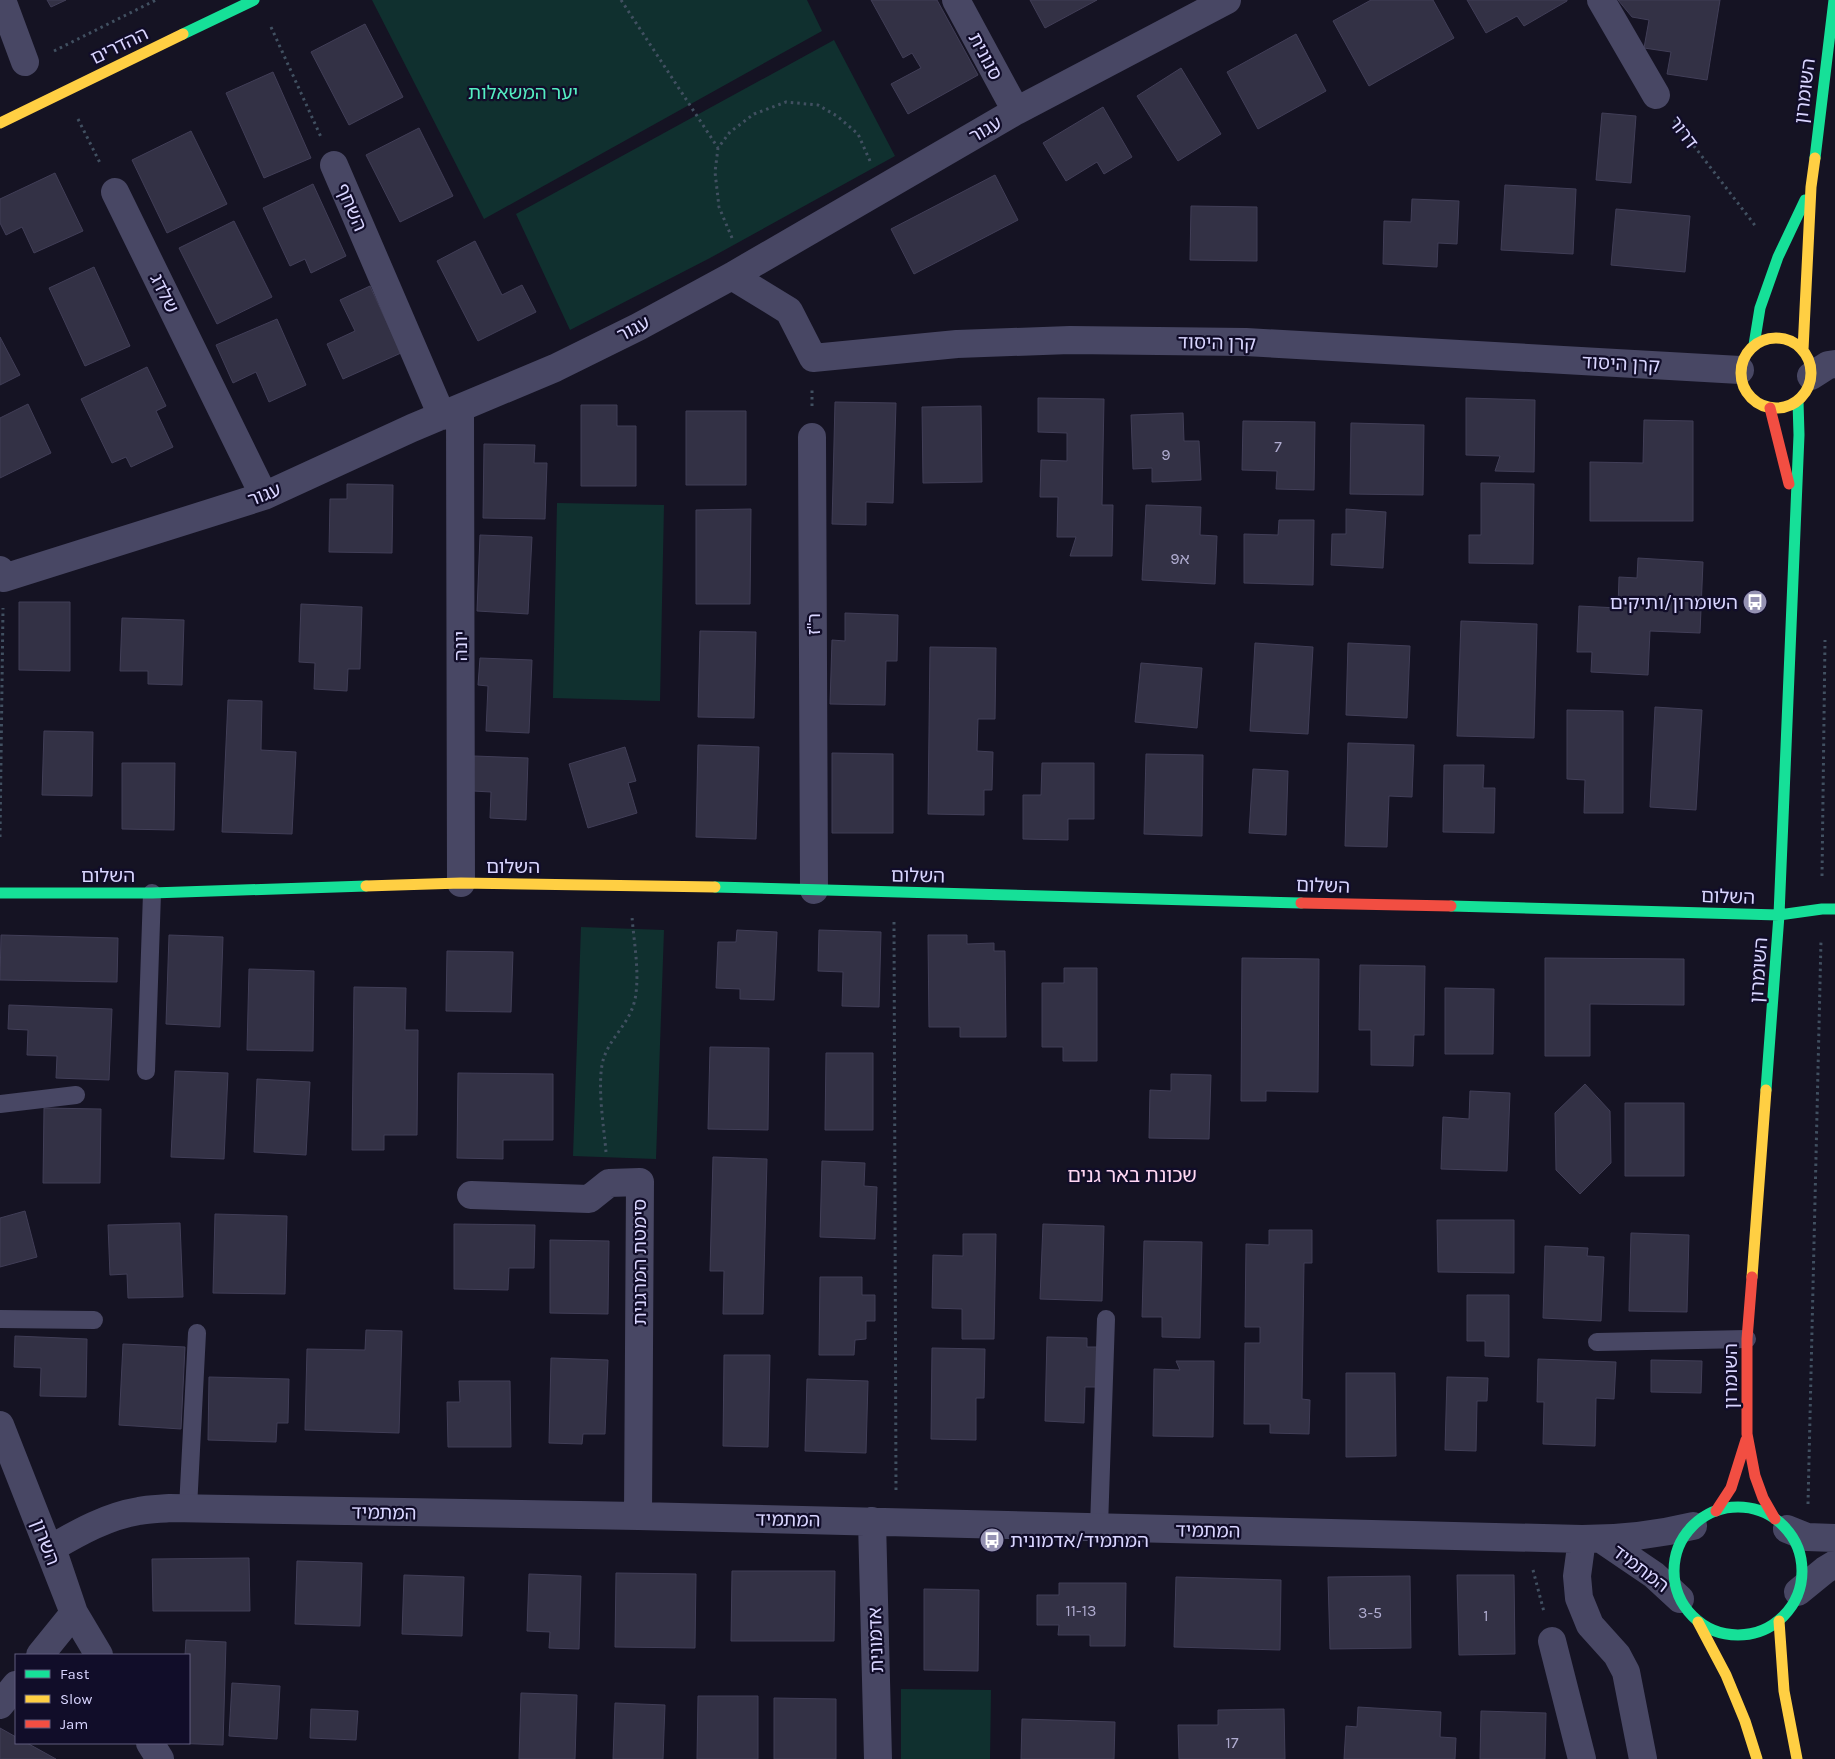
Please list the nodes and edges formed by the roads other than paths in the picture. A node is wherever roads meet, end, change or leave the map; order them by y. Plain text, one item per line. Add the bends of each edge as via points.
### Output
1 (2, 0) edge
2 (254, 0) edge
3 (956, 0) edge
4 (1227, 0) edge
5 (1601, 0) edge
6 (1834, 0) edge
7 (25, 62) road end
8 (1656, 95) road end
9 (1016, 111) junction
10 (0, 123) edge
11 (334, 165) road end
12 (1811, 187) junction
13 (115, 192) road end
14 (738, 273) junction
15 (1754, 345) junction
16 (1803, 350) junction
17 (1835, 364) edge
18 (1740, 370) junction
19 (1811, 376) junction
20 (1798, 401) junction
21 (1770, 408) junction
22 (451, 412) junction
23 (812, 437) road end
24 (264, 496) junction
25 (1795, 510) junction
26 (2, 574) edge
27 (461, 883) junction
28 (814, 890) junction
29 (152, 892) junction
30 (0, 893) edge
31 (1835, 909) edge
32 (1779, 915) junction
33 (146, 1072) dead end
34 (76, 1095) dead end
35 (0, 1104) edge
36 (471, 1195) dead end
37 (0, 1319) edge
38 (1106, 1319) dead end
39 (94, 1320) dead end
40 (197, 1333) dead end
41 (1747, 1338) junction
42 (1597, 1342) dead end
43 (0, 1425) edge
44 (1747, 1434) junction
45 (188, 1508) junction
46 (1716, 1510) junction
47 (638, 1516) junction
48 (884, 1522) junction
49 (1781, 1524) junction
50 (1693, 1526) junction
51 (1099, 1527) junction
52 (1835, 1538) edge
53 (1592, 1539) junction
54 (1835, 1564) edge
55 (1798, 1592) junction
56 (1680, 1599) junction
57 (74, 1612) junction
58 (1698, 1622) junction
59 (1779, 1622) junction
60 (1552, 1641) road end
61 (41, 1654) edge
62 (98, 1654) edge
63 (15, 1686) edge
64 (0, 1705) edge
65 (151, 1744) edge
66 (160, 1759) edge
67 (878, 1759) edge
68 (1582, 1759) edge
69 (1643, 1759) edge
70 (1758, 1759) edge
71 (1797, 1759) edge

1 - 7 street
2 - 10 street, ההדרים
3 - 9 street, סנונית
4 - 9 street, עגור
5 - 8 street
6 - 12 street, השומרון
9 - 14 street, עגור
11 - 22 street, השחף
12 - 15 street, השומרון via 1778,257 1760,308
12 - 16 street, השומרון
13 - 24 street, שלדג
14 - 18 street, קרן היסוד via 789,311 812,358 957,344 1246,342
14 - 22 street, עגור via 554,368
15 - 16 street via 1770,337 1780,338 1788,339
15 - 18 street, השומרון
16 - 19 street, השומרון
17 - 19 street
18 - 21 street via 1745,390 1760,404
19 - 20 street via 1807,390
20 - 21 street
20 - 25 street, השומרון
21 - 25 street, השומרון
22 - 24 street, עגור
22 - 27 street, יונה
23 - 28 street, ר"ז
24 - 26 street, עגור
25 - 32 street, השומרון
27 - 28 street, השלום
27 - 29 street, השלום
28 - 32 street, השלום
29 - 30 street, השלום
29 - 33 lane
31 - 32 street, השלום
32 - 41 street, השומרון
34 - 35 lane
36 - 47 street, סימטת המרגנית via 589,1199 609,1182 640,1182
37 - 39 lane
38 - 51 lane
40 - 45 lane
41 - 42 lane
41 - 44 street, השומרון
43 - 57 street, השרון
44 - 46 street, השומרון via 1731,1488
44 - 49 street, השומרון via 1754,1476 1763,1498
45 - 47 street, המתמיד
45 - 57 street, המתמיד via 139,1511 110,1519 52,1548
46 - 49 street via 1734,1507 1754,1509 1772,1516
46 - 50 street
47 - 48 street, המתמיד
48 - 51 street, המתמיד
48 - 67 street, אדמונית
49 - 52 street via 1807,1537
49 - 55 street via 1797,1546 1802,1565
50 - 53 street, המתמיד via 1644,1536
50 - 56 street via 1677,1550 1674,1566
51 - 53 street, המתמיד
53 - 56 street, המתמיד via 1654,1574
53 - 69 street via 1577,1576 1579,1598 1590,1625 1617,1655 1626,1672
54 - 55 street
55 - 59 street via 1793,1605
56 - 58 street
57 - 61 street
57 - 62 street, השרון
58 - 59 street via 1729,1635 1763,1631
58 - 70 street via 1726,1674
59 - 71 street via 1785,1701
60 - 68 street
63 - 64 street
65 - 66 street

